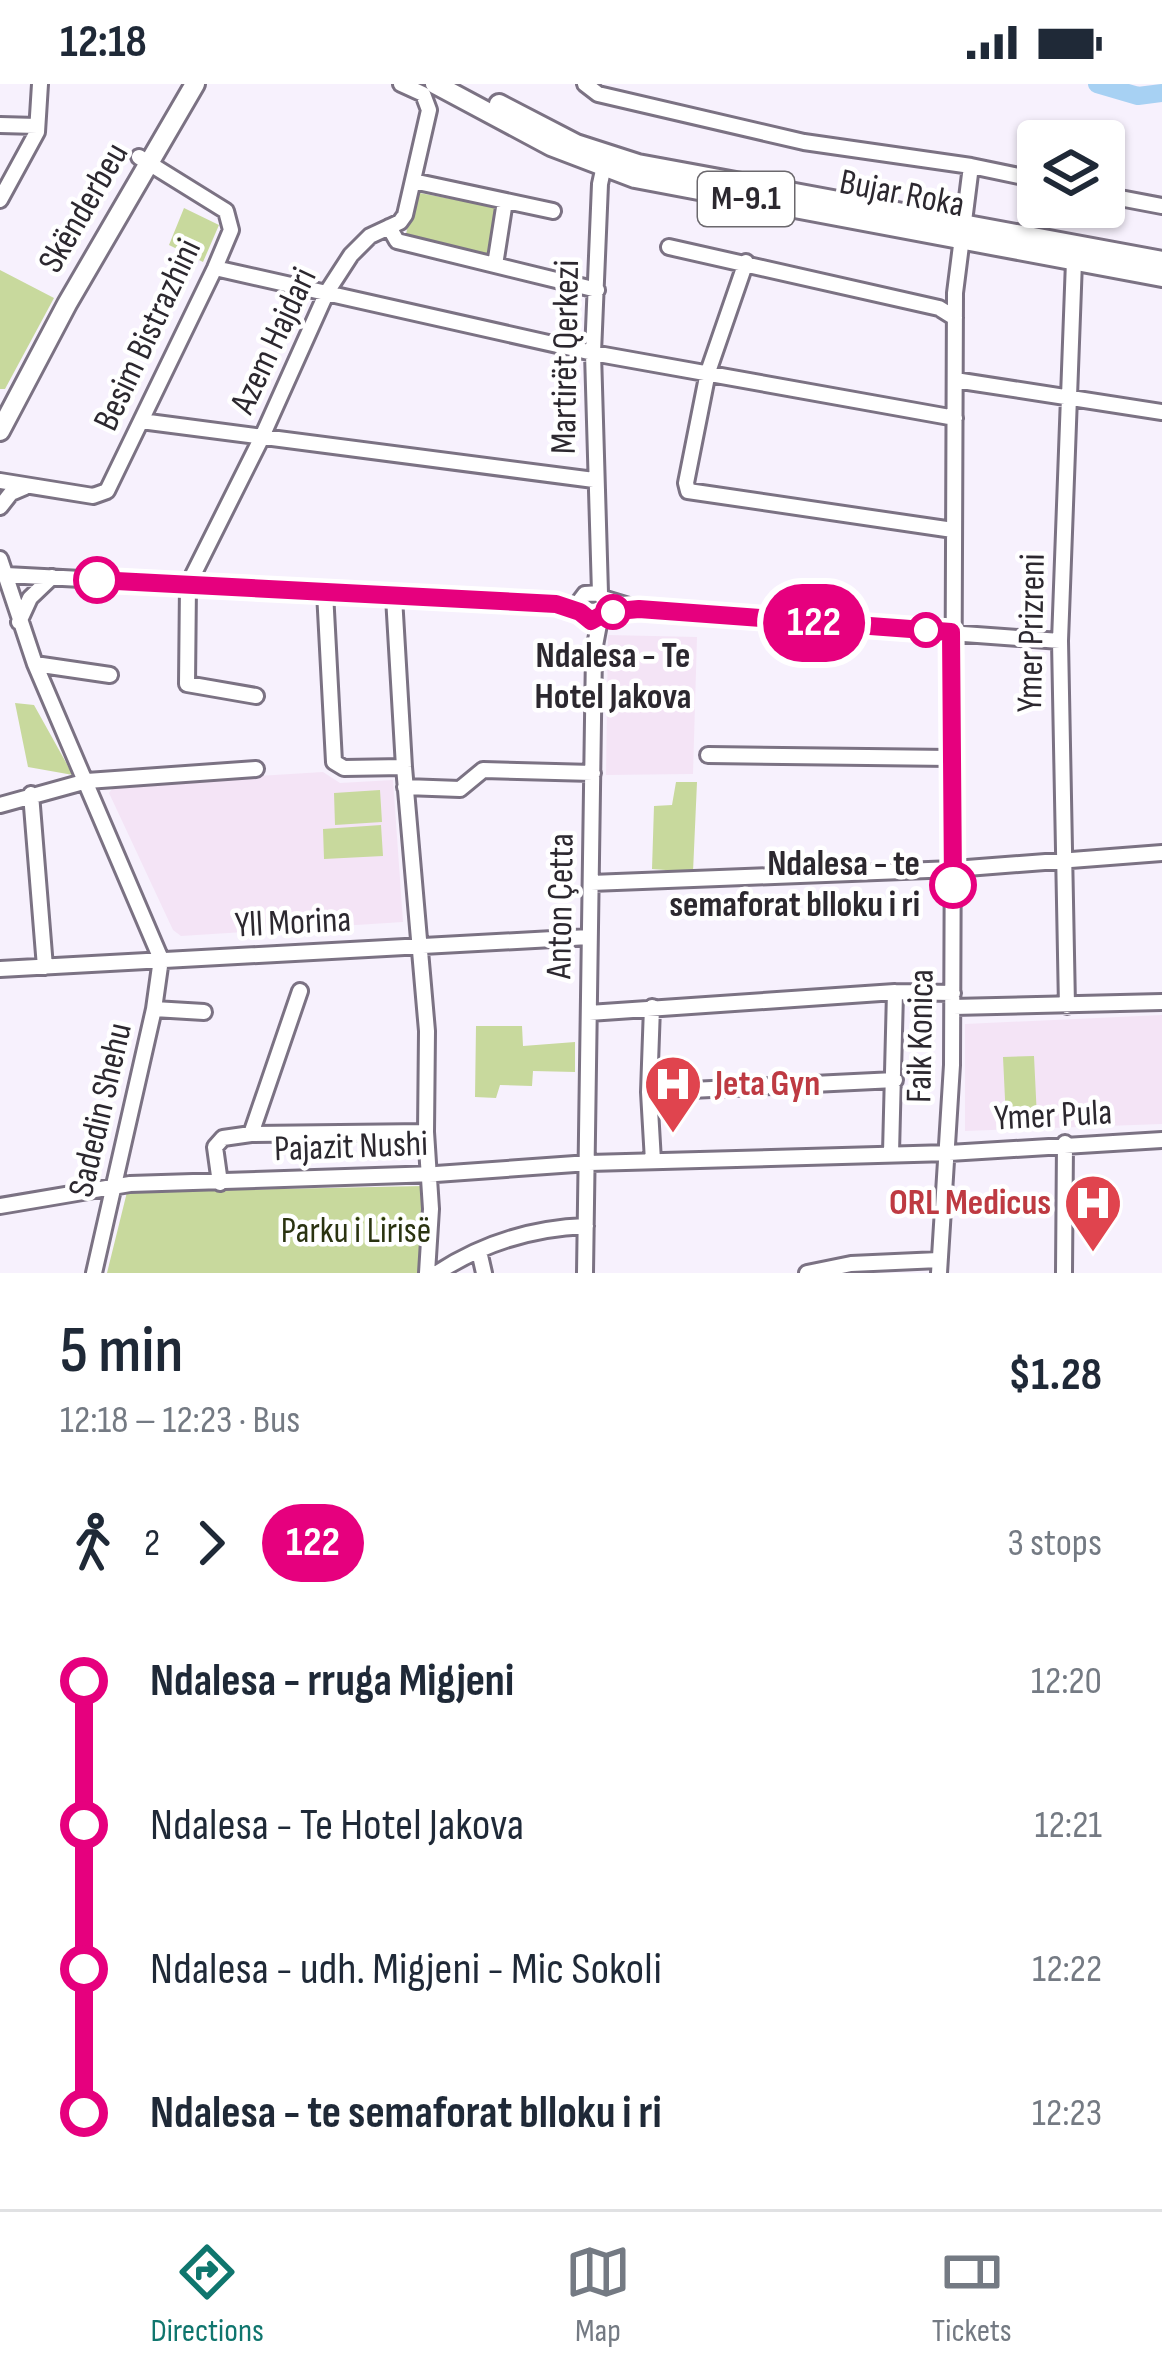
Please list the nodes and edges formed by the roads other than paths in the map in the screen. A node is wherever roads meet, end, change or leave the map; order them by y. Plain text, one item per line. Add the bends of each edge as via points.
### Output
1 (40, 84) edge
2 (401, 84) edge
3 (435, 84) edge
4 (460, 84) edge
5 (585, 84) edge
6 (185, 86) edge
7 (0, 125) edge
8 (37, 126) junction
9 (144, 160) junction
10 (604, 162) junction
11 (971, 166) junction
12 (1017, 176) edge
13 (413, 182) junction
14 (1125, 199) edge
15 (0, 200) edge
16 (505, 201) junction
17 (1162, 206) edge
18 (554, 211) dead end
19 (389, 227) junction
20 (960, 231) junction
21 (669, 247) dead end
22 (1075, 260) junction
23 (746, 262) junction
24 (1162, 262) edge
25 (495, 265) junction
26 (215, 268) junction
27 (1162, 277) edge
28 (597, 290) junction
29 (326, 292) junction
30 (956, 318) junction
31 (593, 353) junction
32 (709, 372) junction
33 (956, 380) junction
34 (1069, 397) junction
35 (3, 406) edge
36 (1162, 412) edge
37 (955, 418) junction
38 (141, 421) junction
39 (0, 431) edge
40 (261, 439) junction
41 (594, 480) junction
42 (0, 481) edge
43 (25, 487) junction
44 (0, 507) edge
45 (952, 530) junction
46 (0, 559) edge
47 (5, 575) junction
48 (52, 578) junction
49 (188, 585) junction
50 (325, 592) junction
51 (394, 597) junction
52 (594, 605) junction
53 (20, 622) junction
54 (951, 632) junction
55 (1060, 641) junction
56 (34, 664) junction
57 (110, 675) dead end
58 (256, 696) dead end
59 (708, 755) dead end
60 (951, 758) junction
61 (404, 767) junction
62 (256, 769) dead end
63 (593, 773) junction
64 (88, 781) junction
65 (406, 787) junction
66 (31, 794) junction
67 (1, 809) edge
68 (1162, 853) edge
69 (1062, 862) junction
70 (954, 869) junction
71 (591, 883) junction
72 (590, 937) junction
73 (419, 946) junction
74 (161, 958) junction
75 (45, 967) junction
76 (0, 969) edge
77 (300, 991) dead end
78 (895, 992) junction
79 (953, 1000) junction
80 (1162, 1002) edge
81 (652, 1006) junction
82 (1066, 1006) junction
83 (154, 1009) junction
84 (203, 1012) dead end
85 (589, 1013) junction
86 (895, 1080) junction
87 (649, 1092) junction
88 (426, 1132) junction
89 (251, 1134) junction
90 (1162, 1140) edge
91 (1065, 1143) junction
92 (891, 1153) junction
93 (949, 1153) junction
94 (653, 1162) junction
95 (589, 1163) junction
96 (430, 1174) junction
97 (220, 1183) junction
98 (115, 1186) junction
99 (0, 1206) edge
100 (586, 1226) junction
101 (479, 1251) junction
102 (939, 1266) edge
103 (94, 1273) edge
104 (427, 1273) edge
105 (437, 1273) edge
106 (484, 1273) edge
107 (585, 1273) edge
108 (807, 1273) edge
109 (1064, 1273) edge

1 - 8 street
2 - 13 street, Azem Hajdari via 428,101
3 - 10 main road, Bujar Roka / M-9.1 via 551,146
4 - 10 main road, Bujar Roka / M-9.1
5 - 11 street via 598,94 804,142
6 - 9 main road, Skënderbeu
7 - 8 street
8 - 15 street
9 - 26 street, Besim Bistrazhini via 226,211 231,230
9 - 35 main road, Skënderbeu
10 - 20 main road, Bujar Roka / M-9.1
10 - 28 street, Martirët Qerkezi
11 - 12 street
11 - 20 street, Bujar Roka
13 - 16 street
13 - 19 street, Azem Hajdari via 405,215
14 - 17 street
16 - 18 street
16 - 25 street
19 - 25 street via 398,241
19 - 29 street, Azem Hajdari via 351,255
20 - 22 main road, Bujar Roka / M-9.1
20 - 24 main road, Bujar Roka / M-9.1
20 - 30 street, Faik Konica
21 - 23 street
22 - 27 main road, Bujar Roka / M-9.1
22 - 34 street, Ymer Prizreni
23 - 30 street
23 - 32 street
25 - 28 street
26 - 29 street
26 - 38 street, Besim Bistrazhini
28 - 31 street, Martirët Qerkezi
29 - 31 street
29 - 40 street, Azem Hajdari
30 - 33 street, Faik Konica
31 - 32 street
31 - 41 street, Martirët Qerkezi
32 - 37 street
32 - 45 street via 688,490
33 - 34 street
33 - 37 street, Faik Konica
34 - 36 street
34 - 55 street, Ymer Prizreni
35 - 39 main road, Skënderbeu
37 - 45 street, Faik Konica
38 - 40 street
38 - 43 street, Besim Bistrazhini via 104,494
40 - 41 street
40 - 49 street, Azem Hajdari
41 - 52 street, Martirët Qerkezi
42 - 43 street
43 - 44 street
45 - 54 street, Faik Konica
46 - 47 street
47 - 48 street
47 - 53 street
48 - 49 street
48 - 53 street via 30,598
49 - 50 street
49 - 58 street via 188,684
50 - 51 street
50 - 61 street via 334,762
51 - 52 street
51 - 61 street
52 - 54 street
52 - 63 street, Anton Çetta
53 - 56 street
54 - 55 street
54 - 60 street, Faik Konica
55 - 69 street, Ymer Prizreni
56 - 57 street
56 - 64 street
59 - 60 street
60 - 70 street, Faik Konica
61 - 65 street
62 - 64 street
63 - 65 street via 483,770 460,790
63 - 71 street, Anton Çetta
64 - 66 street
64 - 74 street
65 - 73 street
66 - 67 street
66 - 75 street
68 - 69 street
69 - 70 street
69 - 82 street, Ymer Prizreni
70 - 71 street
70 - 79 street, Faik Konica
71 - 72 street, Anton Çetta
72 - 73 street, Yll Morina
72 - 85 street, Anton Çetta
73 - 74 street, Yll Morina
73 - 88 street
74 - 75 street, Yll Morina
74 - 83 street, Sadedin Shehu
75 - 76 street, Yll Morina
77 - 89 street
78 - 79 street
78 - 81 street
78 - 86 street
79 - 82 street
79 - 93 street, Faik Konica
80 - 82 street
81 - 85 street
81 - 87 street
83 - 84 street
83 - 98 street, Sadedin Shehu
85 - 95 street, Anton Çetta
86 - 87 street
86 - 92 street
87 - 94 street
88 - 89 street
88 - 96 street
89 - 97 street via 218,1143
90 - 91 street, Ymer Pula
91 - 93 street, Ymer Pula
91 - 109 street
92 - 93 street, Ymer Pula
92 - 94 street, Ymer Pula
93 - 102 street, Faik Konica
94 - 95 street, Pajazit Nushi
95 - 96 street, Pajazit Nushi
95 - 100 street, Anton Çetta
96 - 97 street, Pajazit Nushi
96 - 104 street
97 - 98 street, Pajazit Nushi
98 - 99 street, Pajazit Nushi
98 - 103 street, Sadedin Shehu
100 - 101 street via 530,1231
100 - 107 street, Anton Çetta
101 - 105 street
101 - 106 street
102 - 108 street via 851,1264

